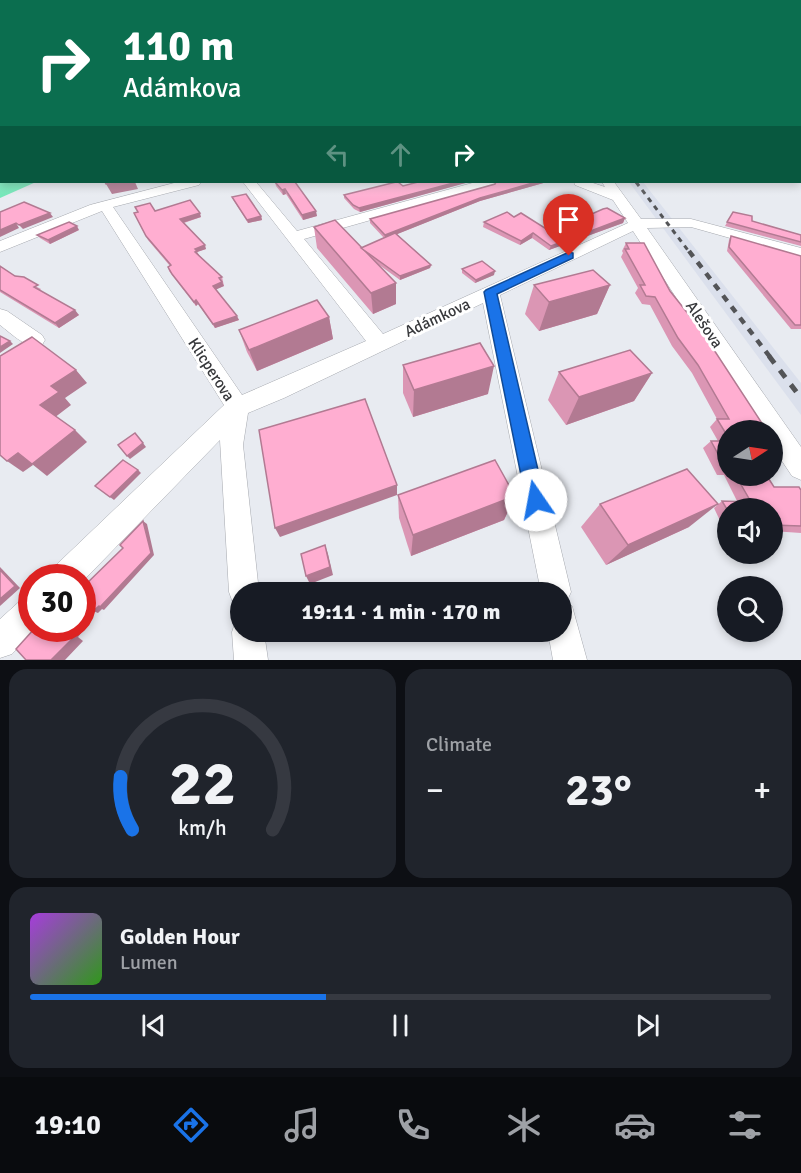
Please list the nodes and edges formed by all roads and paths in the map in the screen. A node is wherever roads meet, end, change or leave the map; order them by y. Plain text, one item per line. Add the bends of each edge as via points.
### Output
1 (190, 183) edge
2 (250, 183) edge
3 (485, 183) edge
4 (584, 183) edge
5 (612, 189) edge
6 (105, 205) junction
7 (637, 224) junction
8 (294, 237) junction
9 (0, 247) edge
10 (801, 253) edge
11 (490, 292) junction
12 (0, 316) edge
13 (35, 340) edge
14 (380, 344) junction
15 (237, 408) junction
16 (801, 468) edge
17 (79, 564) edge
18 (243, 582) edge
19 (554, 582) edge
20 (18, 625) edge
21 (0, 642) edge
22 (249, 642) edge
23 (566, 642) edge
24 (251, 660) edge
25 (570, 660) edge

1 - 6 street
2 - 8 street
3 - 8 street
4 - 5 street
5 - 7 street, Alešova
6 - 9 street
6 - 15 street, Klicperova
7 - 10 street via 692,223
7 - 11 street, Adámkova
7 - 16 street, Alešova
8 - 14 street
11 - 14 street, Adámkova
11 - 19 street
12 - 13 street
14 - 15 street, Adámkova
15 - 17 street
15 - 18 street, Klicperova via 231,446
20 - 21 street
22 - 24 street
23 - 25 street

